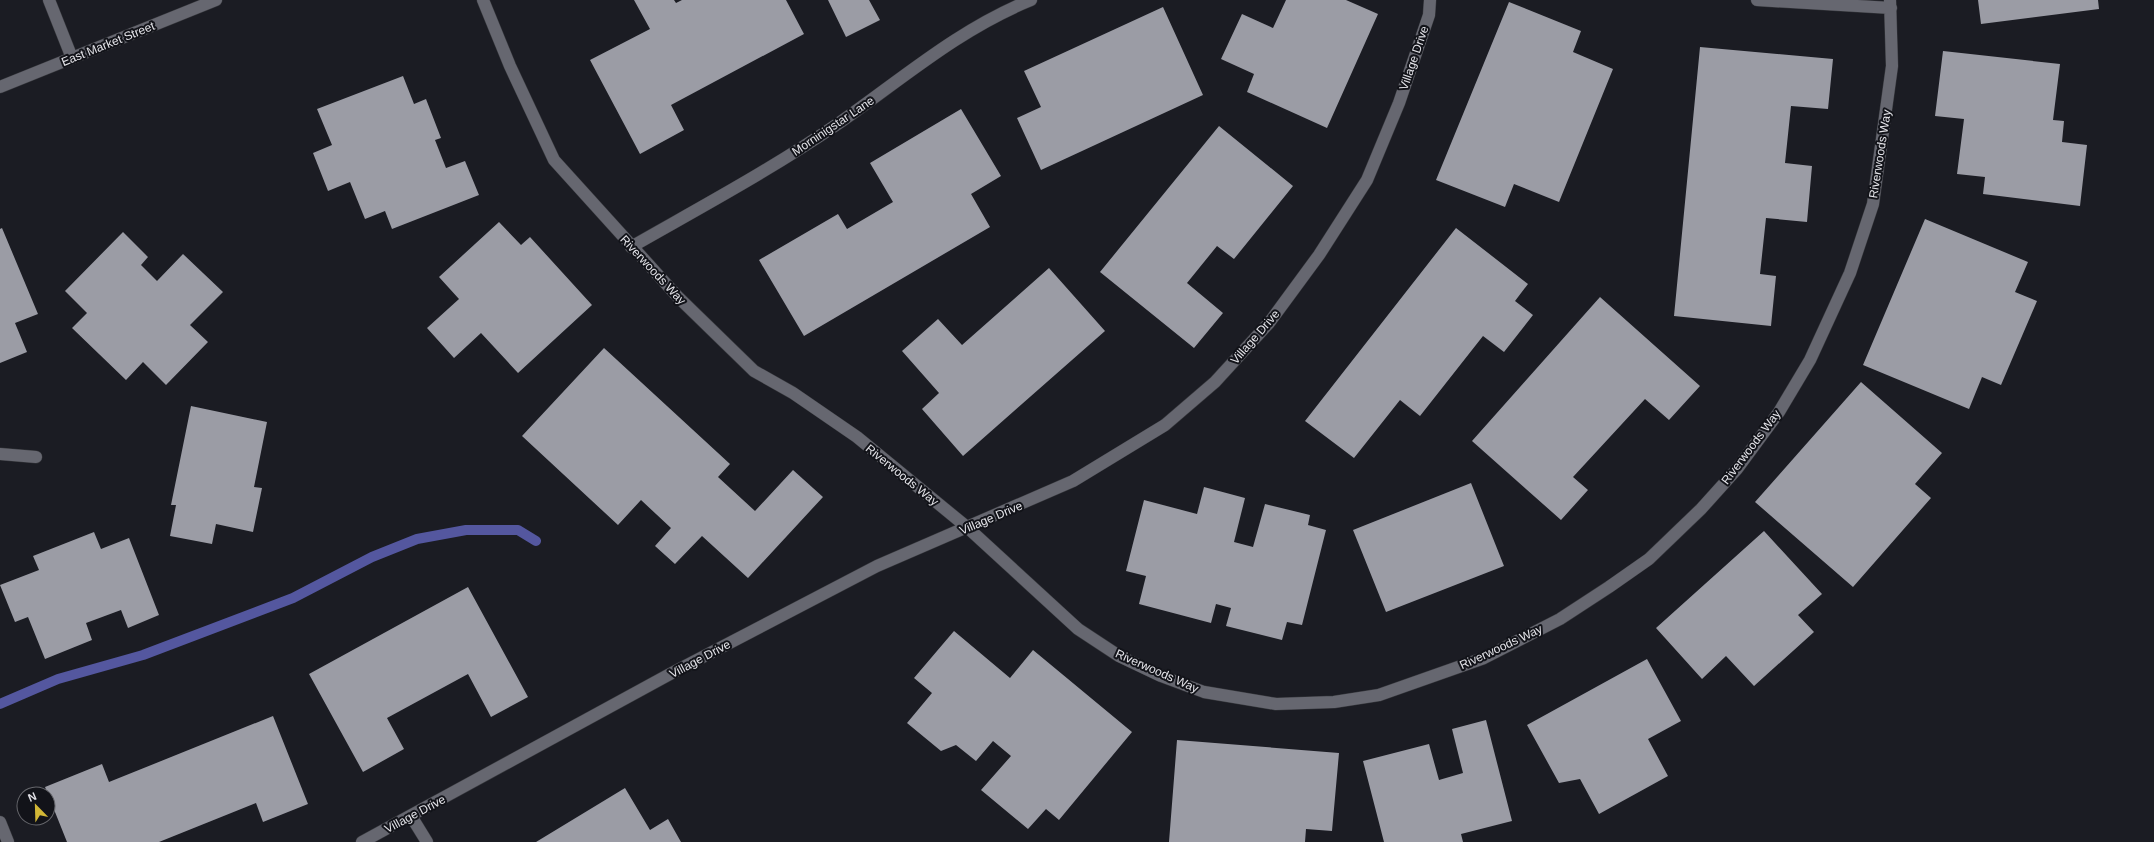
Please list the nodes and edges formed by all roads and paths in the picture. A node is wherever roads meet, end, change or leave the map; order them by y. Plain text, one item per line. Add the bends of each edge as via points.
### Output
1 (49, 0) edge
2 (216, 0) edge
3 (483, 0) edge
4 (1031, 0) edge
5 (1430, 0) edge
6 (1757, 0) edge
7 (1890, 4) edge
8 (72, 58) junction
9 (0, 87) edge
10 (631, 247) junction
11 (0, 454) edge
12 (36, 457) dead end
13 (968, 528) junction
14 (411, 816) junction
15 (0, 822) edge
16 (8, 842) edge
17 (362, 842) edge
18 (428, 842) edge

1 - 8 street
2 - 8 street, East Market Street
3 - 10 street, Riverwoods Way via 510,66 554,160
4 - 10 street, Morninigstar Lane via 954,39 838,124 759,175
5 - 13 street, Village Drive via 1429,15 1399,103 1367,180 1320,255 1269,322 1215,382 1166,425 1073,481
6 - 7 street
7 - 13 street, Riverwoods Way via 1892,66 1873,204 1850,273 1810,360 1778,412 1741,463 1701,509 1649,559 1560,619 1484,658 1378,695 1334,702 1269,703 1204,692 1161,676 1119,656 1078,629
8 - 9 street, East Market Street
10 - 13 street, Riverwoods Way via 754,371 857,437
11 - 12 street
13 - 14 street, Village Drive via 863,574 670,674
14 - 17 street, Village Drive
14 - 18 street
15 - 16 street

